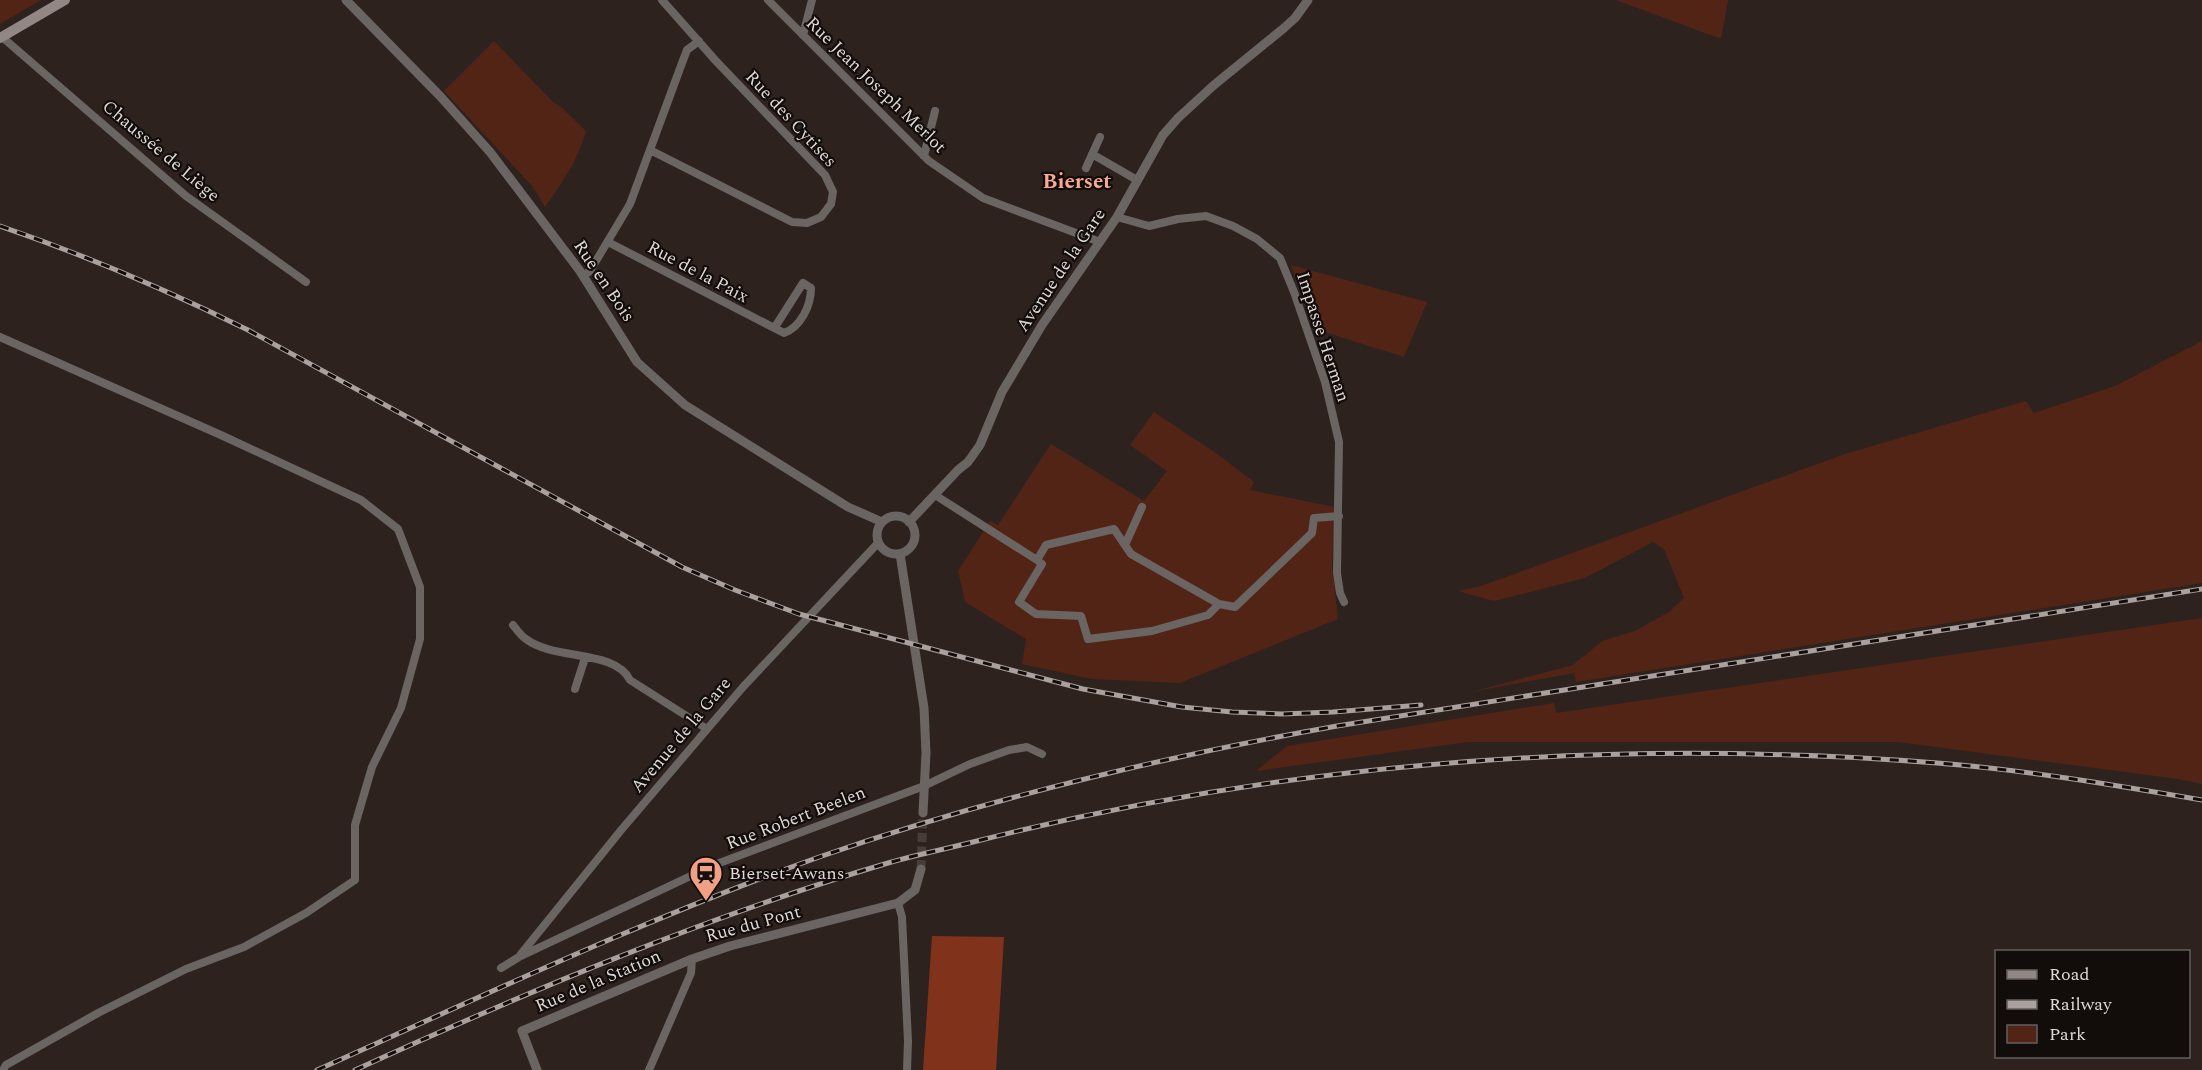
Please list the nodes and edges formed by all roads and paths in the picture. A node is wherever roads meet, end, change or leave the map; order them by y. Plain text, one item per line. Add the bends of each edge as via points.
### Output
1 (65, 0) edge
2 (346, 0) edge
3 (662, 0) edge
4 (768, 0) edge
5 (812, 0) edge
6 (1308, 0) edge
7 (803, 35) junction
8 (1, 38) edge
9 (699, 41) junction
10 (935, 111) dead end
11 (1100, 137) dead end
12 (650, 150) junction
13 (1092, 154) junction
14 (924, 156) junction
15 (1086, 168) dead end
16 (1137, 180) junction
17 (1118, 217) junction
18 (608, 242) junction
19 (1100, 242) junction
20 (583, 276) junction
21 (306, 282) dead end
22 (775, 327) junction
23 (0, 337) edge
24 (935, 495) junction
25 (1142, 507) dead end
26 (1339, 516) junction
27 (882, 522) junction
28 (909, 522) junction
29 (878, 543) junction
30 (1125, 545) junction
31 (900, 554) junction
32 (1036, 560) junction
33 (1344, 602) dead end
34 (1220, 604) junction
35 (513, 625) dead end
36 (585, 658) junction
37 (575, 689) dead end
38 (707, 729) junction
39 (1042, 753) dead end
40 (924, 786) junction
41 (923, 813) tunnel mouth
42 (921, 869) tunnel mouth
43 (898, 903) junction
44 (519, 957) junction
45 (692, 959) junction
46 (501, 968) dead end
47 (3, 1066) edge
48 (537, 1070) edge
49 (649, 1070) edge
50 (907, 1070) edge

1 - 8 main road, Chaussée de Liège
2 - 20 street, Rue en Bois via 490,152
3 - 9 street, Rue des Cytises
4 - 7 street, Rue Jean Joseph Merlot
5 - 7 street
6 - 16 street, Avenue de la Gare via 1295,18 1178,118 1163,135
7 - 14 street, Rue Jean Joseph Merlot
8 - 21 street, Chaussée de Liège via 186,196
9 - 12 street via 687,50
9 - 12 street, Rue des Cytises via 825,175 833,192 831,204 821,217 807,223 792,222
10 - 14 street
11 - 13 street
12 - 18 street via 630,204
13 - 15 street
13 - 16 street
14 - 19 street, Rue Jean Joseph Merlot via 983,198
16 - 17 street, Avenue de la Gare
17 - 19 street, Avenue de la Gare
17 - 26 street, Impasse Herman via 1149,226 1206,216 1249,234 1280,258 1325,382 1339,442
18 - 20 street
18 - 22 street, Rue de la Paix
19 - 24 street, Avenue de la Gare via 1042,325 1002,392 980,445
20 - 27 street, Rue en Bois via 637,362 685,405 848,507
22 - 22 street via 803,283 811,288 811,301 793,330 784,333
23 - 47 street via 361,500 398,528 420,587 420,639 408,685 372,767 355,825 355,880 244,947 176,974
24 - 28 street, Avenue de la Gare
24 - 32 street
25 - 30 street
26 - 33 street, Impasse Herman via 1337,573
26 - 34 street via 1314,518 1312,533 1235,607
27 - 28 street via 898,516
27 - 29 street via 877,532
28 - 31 street via 915,540
29 - 31 street via 889,554
29 - 38 street, Avenue de la Gare
30 - 32 street via 1114,529 1046,545
30 - 34 street via 1131,554
31 - 40 street via 924,708
32 - 34 street via 1042,564 1019,602 1036,614 1081,616 1088,639 1152,631 1208,615
35 - 36 street via 526,639 542,647
36 - 37 street
36 - 38 street via 609,661 630,680
38 - 44 street, Avenue de la Gare
39 - 40 street, Rue Robert Beelen via 1027,747 1009,750
40 - 41 street
40 - 44 street, Rue Robert Beelen via 714,865
42 - 43 street via 915,890
43 - 45 street, Rue du Pont
43 - 50 street via 902,916
44 - 46 street, Rue Robert Beelen
45 - 48 street, Rue de la Station via 522,1031
45 - 49 street, Rue du Pont via 691,973

